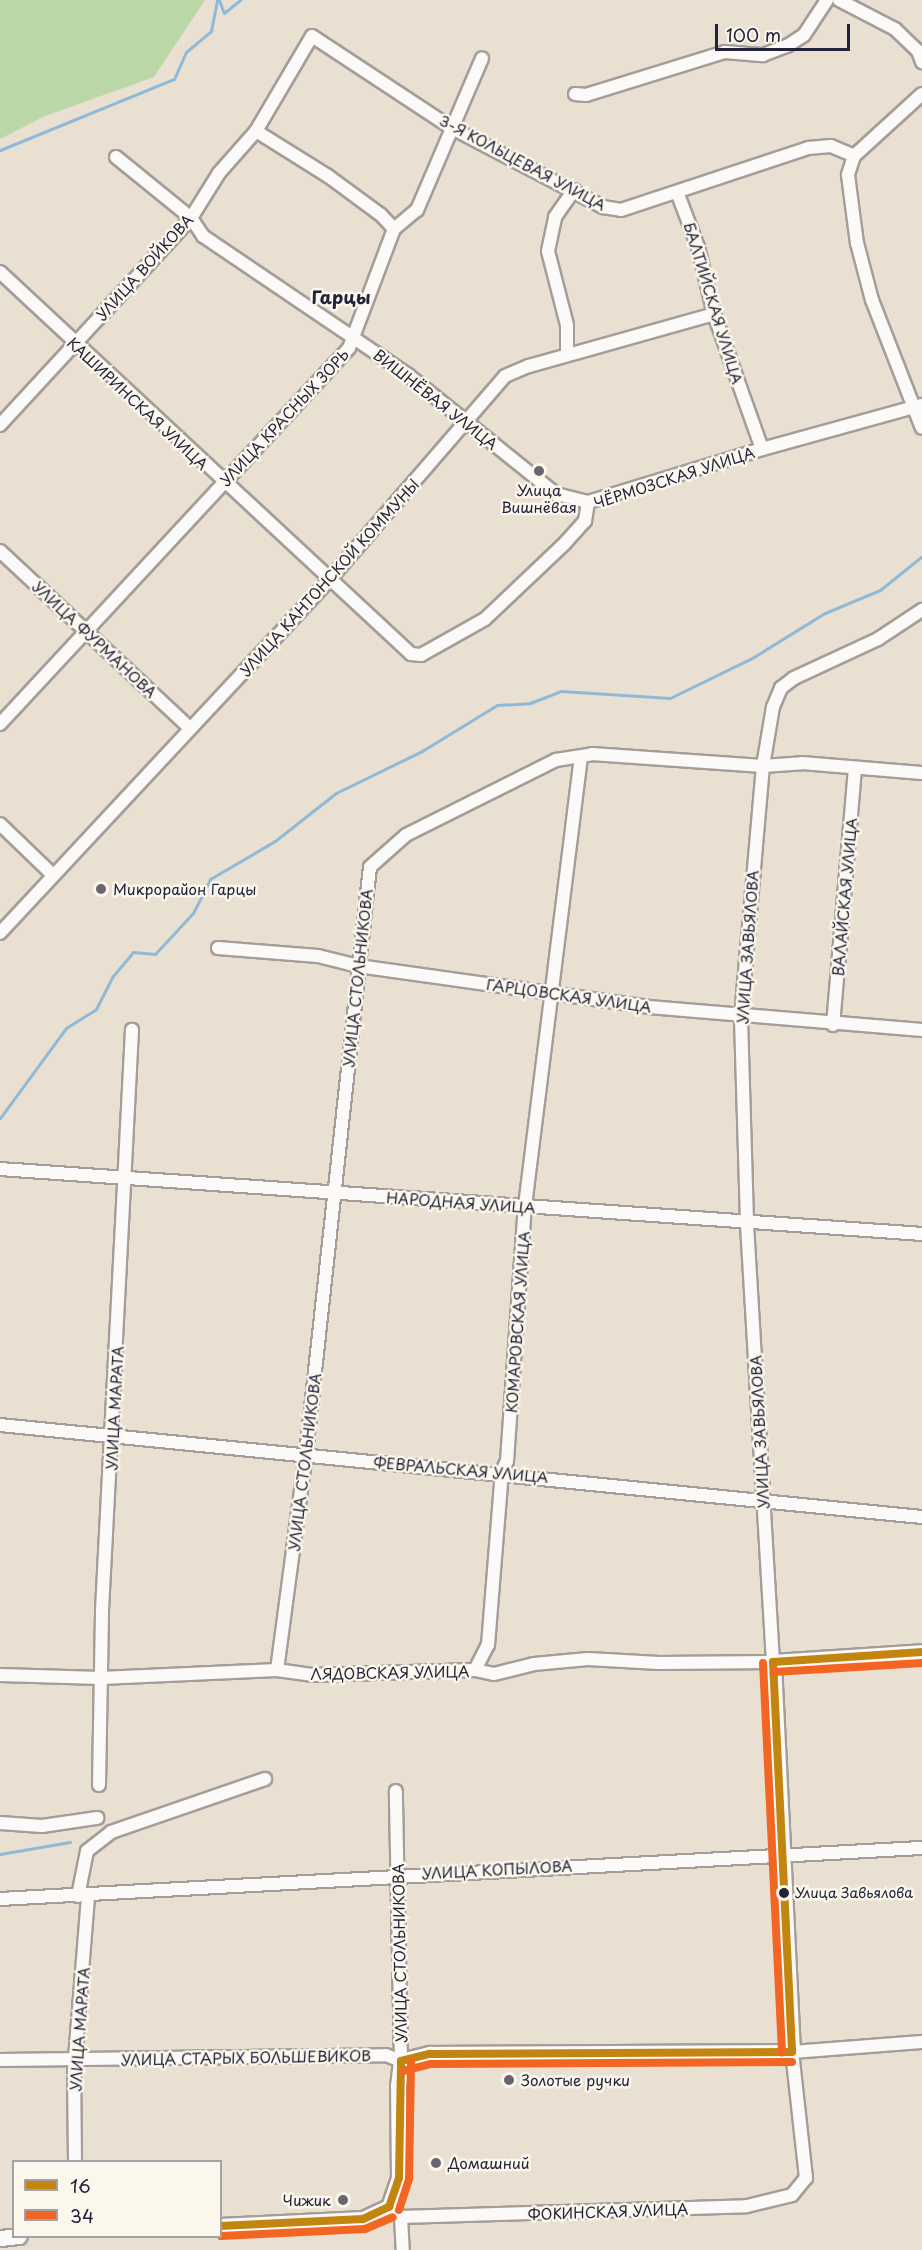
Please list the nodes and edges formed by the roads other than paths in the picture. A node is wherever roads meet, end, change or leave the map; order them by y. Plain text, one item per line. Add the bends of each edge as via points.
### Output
1 (827, 0) edge
2 (839, 0) edge
3 (312, 36) joint
4 (482, 58) dead end
5 (922, 62) edge
6 (575, 94) dead end
7 (922, 94) edge
8 (450, 127) junction
9 (256, 130) junction
10 (854, 156) junction
11 (116, 157) dead end
12 (573, 190) junction
13 (677, 192) junction
14 (191, 218) junction
15 (394, 229) junction
16 (0, 272) edge
17 (714, 314) junction
18 (356, 338) junction
19 (74, 344) junction
20 (567, 355) junction
21 (919, 407) edge
22 (467, 423) junction
23 (0, 425) edge
24 (922, 428) edge
25 (762, 449) junction
26 (223, 482) junction
27 (588, 502) junction
28 (0, 551) edge
29 (329, 580) junction
30 (922, 610) edge
31 (85, 630) junction
32 (411, 654) joint
33 (0, 724) edge
34 (190, 728) junction
35 (581, 756) junction
36 (763, 766) junction
37 (855, 770) junction
38 (922, 773) edge
39 (0, 824) edge
40 (53, 875) junction
41 (0, 933) edge
42 (218, 948) dead end
43 (357, 966) junction
44 (551, 992) junction
45 (741, 1017) junction
46 (833, 1025) junction
47 (132, 1030) dead end
48 (922, 1030) edge
49 (0, 1169) edge
50 (125, 1179) junction
51 (335, 1195) junction
52 (525, 1206) junction
53 (747, 1221) junction
54 (922, 1234) edge
55 (0, 1425) edge
56 (113, 1436) junction
57 (306, 1454) junction
58 (502, 1472) junction
59 (764, 1500) junction
60 (922, 1517) edge
61 (922, 1652) edge
62 (773, 1662) junction
63 (277, 1670) junction
64 (475, 1670) junction
65 (0, 1676) edge
66 (101, 1678) junction
67 (265, 1779) dead end
68 (99, 1785) dead end
69 (396, 1791) dead end
70 (97, 1818) dead end
71 (0, 1823) edge
72 (922, 1848) edge
73 (783, 1854) junction
74 (397, 1875) junction
75 (83, 1896) junction
76 (0, 1899) edge
77 (922, 2042) edge
78 (792, 2052) junction
79 (78, 2058) junction
80 (0, 2060) edge
81 (401, 2061) junction
82 (75, 2160) edge
83 (806, 2178) joint
84 (389, 2207) junction
85 (401, 2217) junction
86 (222, 2226) edge
87 (404, 2250) edge

1 - 6 street via 804,35 763,55 725,52 586,95
2 - 5 street via 895,29 918,51
3 - 8 street, 3-Я КОЛЬЦЕВАЯ УЛИЦА
3 - 9 street, УЛИЦА ВОЙКОВА
4 - 8 street, УЛИЦА КРАСНЫХ ЗОРЬ
7 - 10 street
8 - 12 street, 3-Я КОЛЬЦЕВАЯ УЛИЦА
8 - 15 street, УЛИЦА КРАСНЫХ ЗОРЬ via 417,210
9 - 14 street, УЛИЦА ВОЙКОВА via 219,174
9 - 15 street via 328,176
10 - 13 street, 3-Я КОЛЬЦЕВАЯ УЛИЦА via 831,147 808,148
10 - 21 street via 848,176 857,243 872,300
11 - 14 street, ВИШНЁВАЯ УЛИЦА
12 - 13 street, 3-Я КОЛЬЦЕВАЯ УЛИЦА via 603,207 621,210
12 - 20 street via 555,217 548,251 567,325
13 - 17 street, БАЛТИЙСКАЯ УЛИЦА via 698,247
14 - 18 street, ВИШНЁВАЯ УЛИЦА via 203,236
14 - 19 street, УЛИЦА ВОЙКОВА
15 - 18 street, УЛИЦА КРАСНЫХ ЗОРЬ via 365,298
16 - 19 street, КАШИРИНСКАЯ УЛИЦА
17 - 20 street, УЛИЦА КАНТОНСКОЙ КОММУНЫ
17 - 25 street, БАЛТИЙСКАЯ УЛИЦА
18 - 22 street, ВИШНЁВАЯ УЛИЦА
18 - 26 street, УЛИЦА КРАСНЫХ ЗОРЬ
19 - 23 street, УЛИЦА ВОЙКОВА
19 - 26 street, КАШИРИНСКАЯ УЛИЦА
20 - 22 street, УЛИЦА КАНТОНСКОЙ КОММУНЫ via 505,376
21 - 24 street
21 - 25 street, ЧЁРМОЗСКАЯ УЛИЦА
22 - 27 street, ВИШНЁВАЯ УЛИЦА via 556,494
22 - 29 street, УЛИЦА КАНТОНСКОЙ КОММУНЫ
25 - 27 street, ЧЁРМОЗСКАЯ УЛИЦА
26 - 29 street, КАШИРИНСКАЯ УЛИЦА
26 - 31 street, УЛИЦА КРАСНЫХ ЗОРЬ
27 - 32 street, ЧЁРМОЗСКАЯ УЛИЦА via 585,521 485,619 421,656
28 - 31 street, УЛИЦА ФУРМАНОВА
29 - 32 street, КАШИРИНСКАЯ УЛИЦА
29 - 34 street, УЛИЦА КАНТОНСКОЙ КОММУНЫ
30 - 36 street, УЛИЦА ЗАВЬЯЛОВА via 878,639 794,678 781,688 773,707
31 - 33 street, УЛИЦА КРАСНЫХ ЗОРЬ
31 - 34 street, УЛИЦА ФУРМАНОВА
34 - 40 street, УЛИЦА КАНТОНСКОЙ КОММУНЫ
35 - 36 street, УЛИЦА СТОЛЬНИКОВА
35 - 43 street, УЛИЦА СТОЛЬНИКОВА via 556,760 485,793 406,835 370,867
35 - 44 street, КОМАРОВСКАЯ УЛИЦА
36 - 37 street, УЛИЦА СТОЛЬНИКОВА via 802,763
36 - 45 street, УЛИЦА ЗАВЬЯЛОВА
37 - 38 street, УЛИЦА СТОЛЬНИКОВА
37 - 46 street, ВАЛАЙСКАЯ УЛИЦА
39 - 40 street
40 - 41 street, УЛИЦА КАНТОНСКОЙ КОММУНЫ
42 - 43 street, ГАРЦОВСКАЯ УЛИЦА via 318,956
43 - 44 street, ГАРЦОВСКАЯ УЛИЦА
43 - 51 street, УЛИЦА СТОЛЬНИКОВА
44 - 45 street, ГАРЦОВСКАЯ УЛИЦА
44 - 52 street, КОМАРОВСКАЯ УЛИЦА
45 - 46 street, ГАРЦОВСКАЯ УЛИЦА
45 - 53 street, УЛИЦА ЗАВЬЯЛОВА
46 - 48 street, ГАРЦОВСКАЯ УЛИЦА
47 - 50 street, УЛИЦА МАРАТА
49 - 50 street, НАРОДНАЯ УЛИЦА
50 - 51 street, НАРОДНАЯ УЛИЦА
50 - 56 street, УЛИЦА МАРАТА
51 - 52 street, НАРОДНАЯ УЛИЦА
51 - 57 street, УЛИЦА СТОЛЬНИКОВА
52 - 53 street, НАРОДНАЯ УЛИЦА
52 - 58 street, КОМАРОВСКАЯ УЛИЦА via 507,1461
53 - 54 street, НАРОДНАЯ УЛИЦА
53 - 59 street, УЛИЦА ЗАВЬЯЛОВА
55 - 56 street, ФЕВРАЛЬСКАЯ УЛИЦА
56 - 57 street, ФЕВРАЛЬСКАЯ УЛИЦА
56 - 66 street, УЛИЦА МАРАТА
57 - 58 street, ФЕВРАЛЬСКАЯ УЛИЦА
57 - 63 street, УЛИЦА СТОЛЬНИКОВА
58 - 59 street, ФЕВРАЛЬСКАЯ УЛИЦА
58 - 64 street, КОМАРОВСКАЯ УЛИЦА via 488,1645
59 - 60 street, ФЕВРАЛЬСКАЯ УЛИЦА
59 - 62 street, УЛИЦА ЗАВЬЯЛОВА
61 - 62 main road, ЛЯДОВСКАЯ УЛИЦА
62 - 64 street, ЛЯДОВСКАЯ УЛИЦА via 588,1659 534,1664 495,1674
62 - 73 main road, УЛИЦА ЗАВЬЯЛОВА
63 - 64 street, ЛЯДОВСКАЯ УЛИЦА via 312,1675
63 - 66 street, ЛЯДОВСКАЯ УЛИЦА
65 - 66 street, ЛЯДОВСКАЯ УЛИЦА
66 - 68 street, УЛИЦА МАРАТА
67 - 75 street, УЛИЦА МАРАТА via 111,1832 87,1851
69 - 74 street, УЛИЦА СТОЛЬНИКОВА
70 - 71 street via 42,1826
72 - 73 street, УЛИЦА КОПЫЛОВА
73 - 74 street, УЛИЦА КОПЫЛОВА
73 - 78 main road, УЛИЦА ЗАВЬЯЛОВА
74 - 75 street, УЛИЦА КОПЫЛОВА
74 - 81 street, УЛИЦА СТОЛЬНИКОВА
75 - 76 street, УЛИЦА КОПЫЛОВА
75 - 79 street, УЛИЦА МАРАТА
77 - 78 street, УЛИЦА СТАРЫХ БОЛЬШЕВИКОВ
78 - 81 main road, УЛИЦА СТАРЫХ БОЛЬШЕВИКОВ via 430,2054
78 - 83 street, УЛИЦА ЗАВЬЯЛОВА
79 - 80 street, УЛИЦА СТАРЫХ БОЛЬШЕВИКОВ
79 - 81 street, УЛИЦА СТАРЫХ БОЛЬШЕВИКОВ via 386,2055
79 - 82 street, УЛИЦА МАРАТА
81 - 84 main road, УЛИЦА СТОЛЬНИКОВА via 399,2178
83 - 85 street, ФОКИНСКАЯ УЛИЦА via 792,2195 747,2206
84 - 85 street
84 - 86 main road via 363,2219
85 - 87 street

